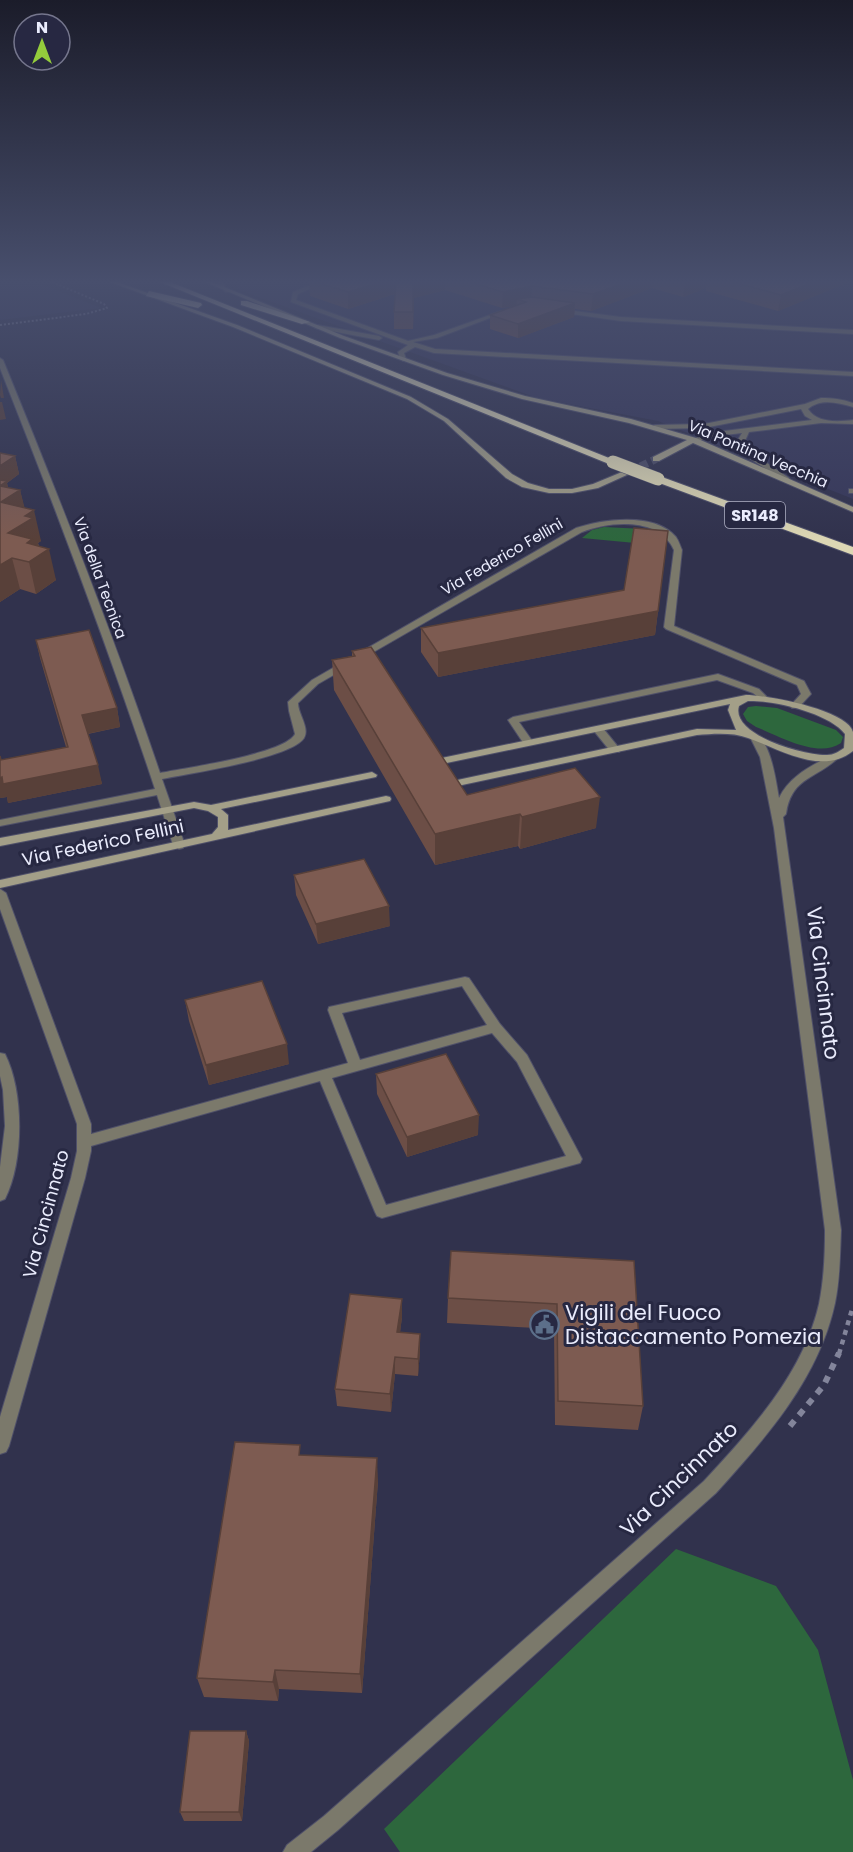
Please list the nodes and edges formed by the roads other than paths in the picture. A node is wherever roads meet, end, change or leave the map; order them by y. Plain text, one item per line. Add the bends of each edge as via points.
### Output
1 (3, 368) edge
2 (338, 368) edge
3 (378, 368) edge
4 (409, 368) edge
5 (433, 368) edge
6 (751, 368) edge
7 (853, 374) edge
8 (851, 404) edge
9 (805, 406) junction
10 (824, 421) junction
11 (853, 422) edge
12 (655, 427) junction
13 (747, 430) junction
14 (693, 440) junction
15 (656, 459) tunnel mouth
16 (625, 474) tunnel mouth
17 (663, 475) junction
18 (786, 480) junction
19 (853, 510) edge
20 (853, 540) edge
21 (853, 551) edge
22 (746, 698) junction
23 (763, 698) junction
24 (795, 706) junction
25 (598, 729) junction
26 (850, 729) edge
27 (752, 735) junction
28 (528, 742) junction
29 (615, 750) junction
30 (833, 759) junction
31 (853, 759) edge
32 (372, 775) dead end
33 (156, 777) junction
34 (160, 791) junction
35 (386, 799) dead end
36 (210, 808) junction
37 (166, 809) junction
38 (0, 823) edge
39 (780, 828) junction
40 (214, 837) junction
41 (0, 842) edge
42 (179, 845) junction
43 (0, 884) edge
44 (0, 893) edge
45 (495, 1027) junction
46 (0, 1058) edge
47 (356, 1067) junction
48 (325, 1076) junction
49 (84, 1143) junction
50 (0, 1195) edge
51 (0, 1446) edge
52 (294, 1852) edge

1 - 33 street, Via della Tecnica via 57,502
2 - 16 street via 409,398 446,420 525,486 572,491
3 - 17 highway, SR148, bridge via 613,462
4 - 17 highway, SR148 via 626,456
5 - 12 street, Via Pontina Vecchia via 532,400
6 - 7 street
8 - 9 street via 823,401
9 - 10 street via 807,414
9 - 12 street via 704,426
10 - 11 street
10 - 13 street
12 - 14 street, Via Pontina Vecchia
13 - 14 street
13 - 18 street via 740,443 743,450
14 - 15 street
14 - 18 street, Via Pontina Vecchia
17 - 20 highway, SR148
17 - 21 highway, SR148
18 - 19 street, Via Pontina Vecchia
22 - 23 street
22 - 25 street
22 - 27 street via 735,704 733,710 739,727
23 - 24 street
23 - 28 street via 756,691 718,677 513,720
24 - 26 street
24 - 33 street, Via Federico Fellini via 807,693 798,681 669,627 678,550 673,539 644,525 606,522 579,530 315,682 293,702 292,710 301,732 291,745
25 - 28 street
25 - 29 street
26 - 30 street via 850,747
27 - 29 street via 704,731
27 - 30 street via 803,754
27 - 39 street, Via Cincinnato via 765,757
28 - 29 street via 445,773
30 - 31 street
30 - 39 street, Via Cincinnato via 788,790 781,804
32 - 36 street, Via Federico Fellini
33 - 34 street, Via della Tecnica
34 - 37 street, Via della Tecnica
34 - 38 street
35 - 40 street, Via Federico Fellini
36 - 37 street, Via Federico Fellini via 194,805
36 - 40 street via 225,820 223,830
37 - 41 street, Via Federico Fellini
37 - 42 street, Via della Tecnica
39 - 52 street, Via Cincinnato via 833,1230 830,1298 813,1347 764,1426 710,1487
40 - 42 street, Via Federico Fellini
42 - 43 street, Via Federico Fellini
44 - 49 street, Via Cincinnato via 74,1093 84,1124
45 - 47 street
45 - 47 street via 465,981 334,1010
45 - 48 street via 522,1059 575,1159 382,1212
46 - 50 street via 10,1086 12,1119
47 - 48 street
48 - 49 street
49 - 51 street, Via Cincinnato via 78,1178

